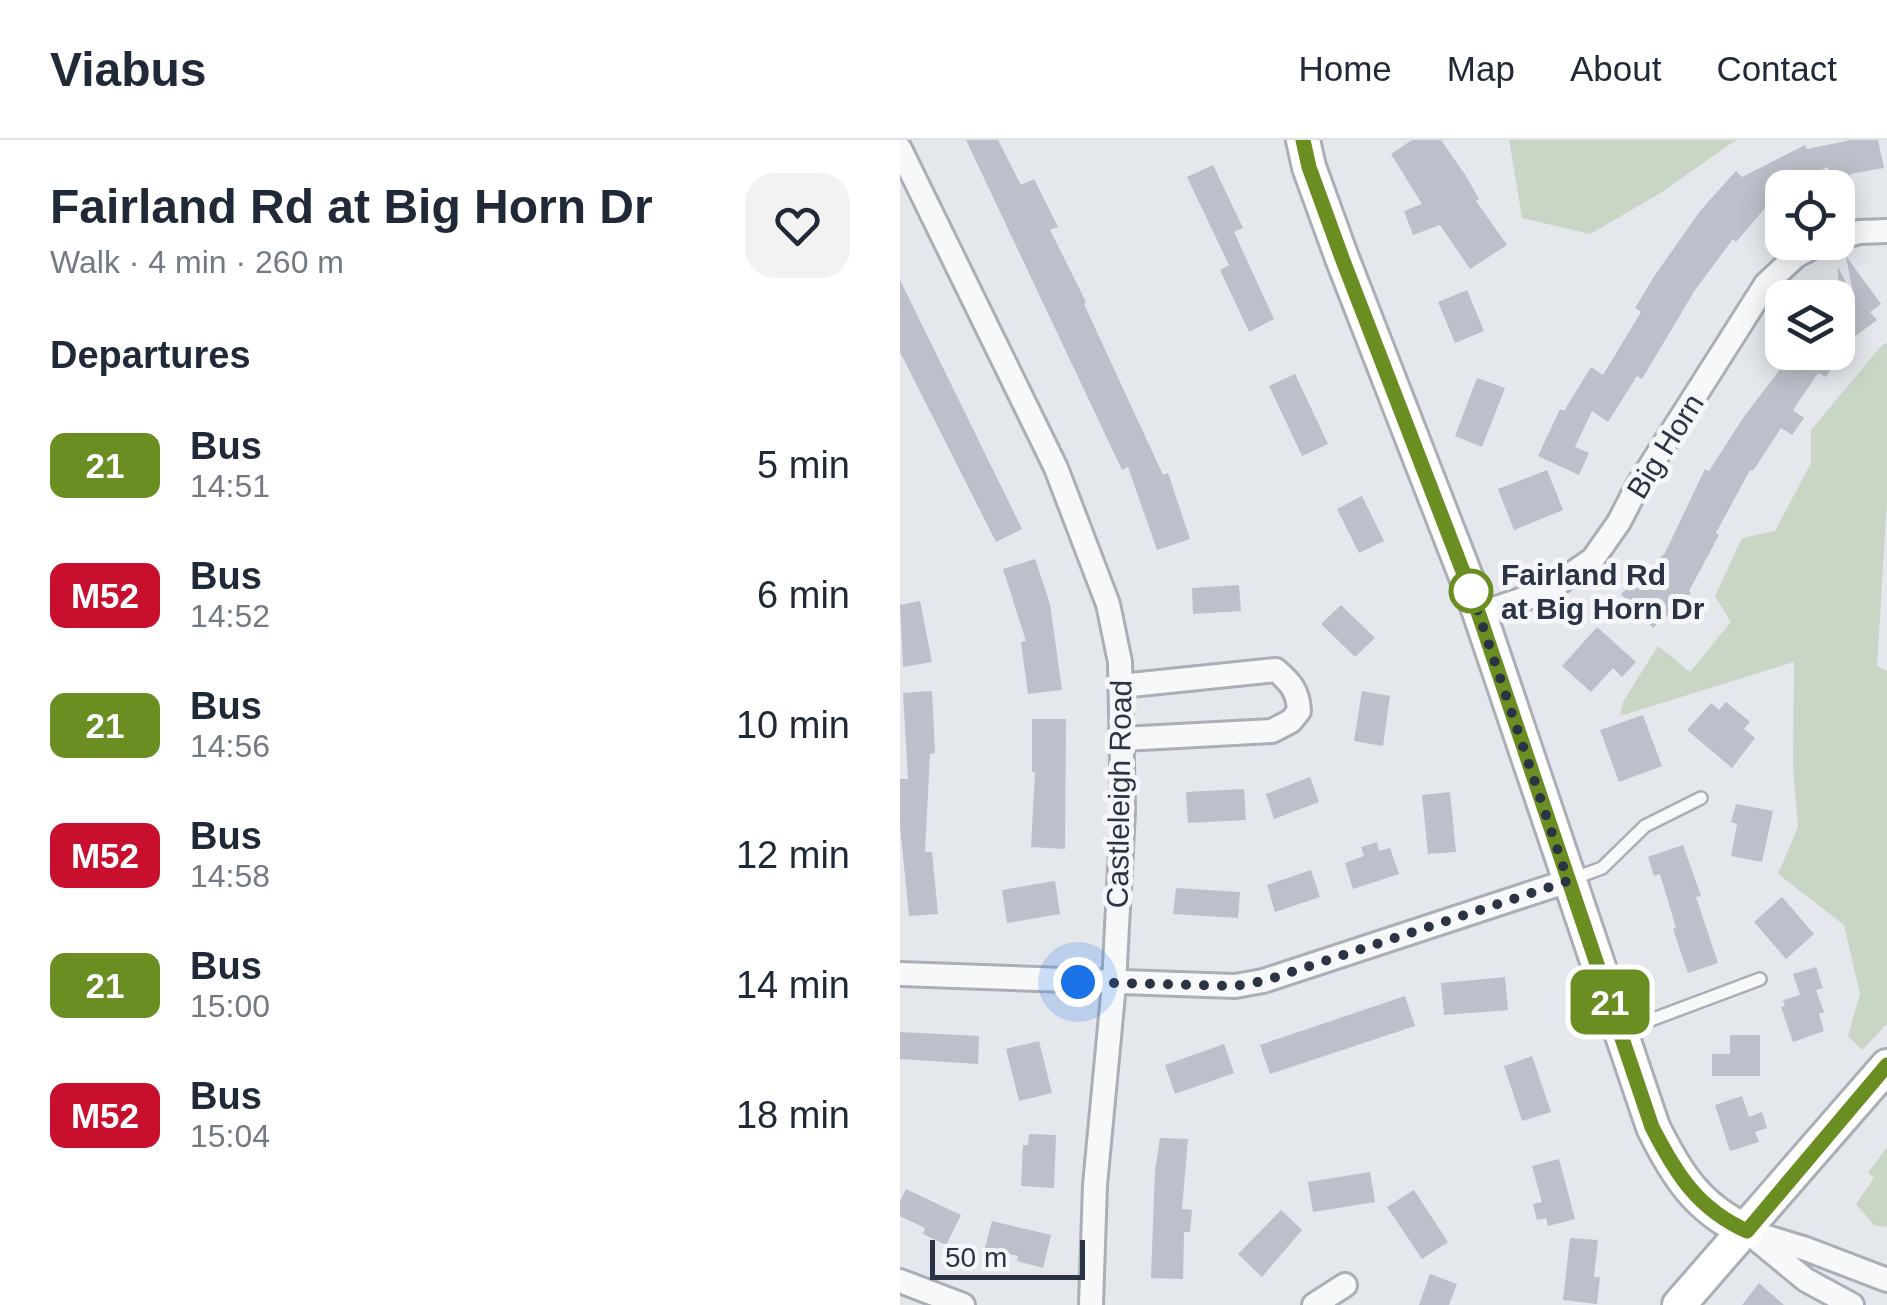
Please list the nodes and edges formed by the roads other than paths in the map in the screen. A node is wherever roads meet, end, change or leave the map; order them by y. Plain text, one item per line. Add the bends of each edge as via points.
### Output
1 (1303, 140) edge
2 (900, 148) edge
3 (1887, 231) edge
4 (1855, 233) edge
5 (1792, 260) edge
6 (1479, 614) junction
7 (1121, 686) junction
8 (1123, 740) junction
9 (1701, 798) dead end
10 (1568, 881) junction
11 (900, 974) edge
12 (1760, 979) dead end
13 (1114, 984) junction
14 (1620, 1032) junction
15 (1887, 1066) edge
16 (1747, 1231) junction
17 (1863, 1270) junction
18 (1887, 1280) edge
19 (900, 1282) edge
20 (1345, 1285) dead end
21 (1850, 1304) edge
22 (964, 1305) edge
23 (1091, 1305) edge
24 (1314, 1305) edge
25 (1680, 1305) edge

1 - 6 main road
2 - 7 street, Castleleigh Road via 1056,468 1108,604
3 - 4 street
5 - 6 street, Big Horn via 1766,284 1593,559 1547,591
6 - 10 main road
7 - 8 street, Castleleigh Road
7 - 8 street via 1276,670 1293,684 1299,711 1272,731
8 - 13 street, Castleleigh Road
9 - 10 lane via 1645,826 1602,868
10 - 13 street via 1264,981
10 - 14 main road
11 - 13 street
12 - 14 lane
13 - 23 street, Castleleigh Road
14 - 16 main road via 1652,1127 1674,1166 1698,1200
15 - 16 main road
16 - 17 street
16 - 21 street via 1786,1266
16 - 25 main road
17 - 18 street
17 - 21 street
19 - 22 street
20 - 24 street

